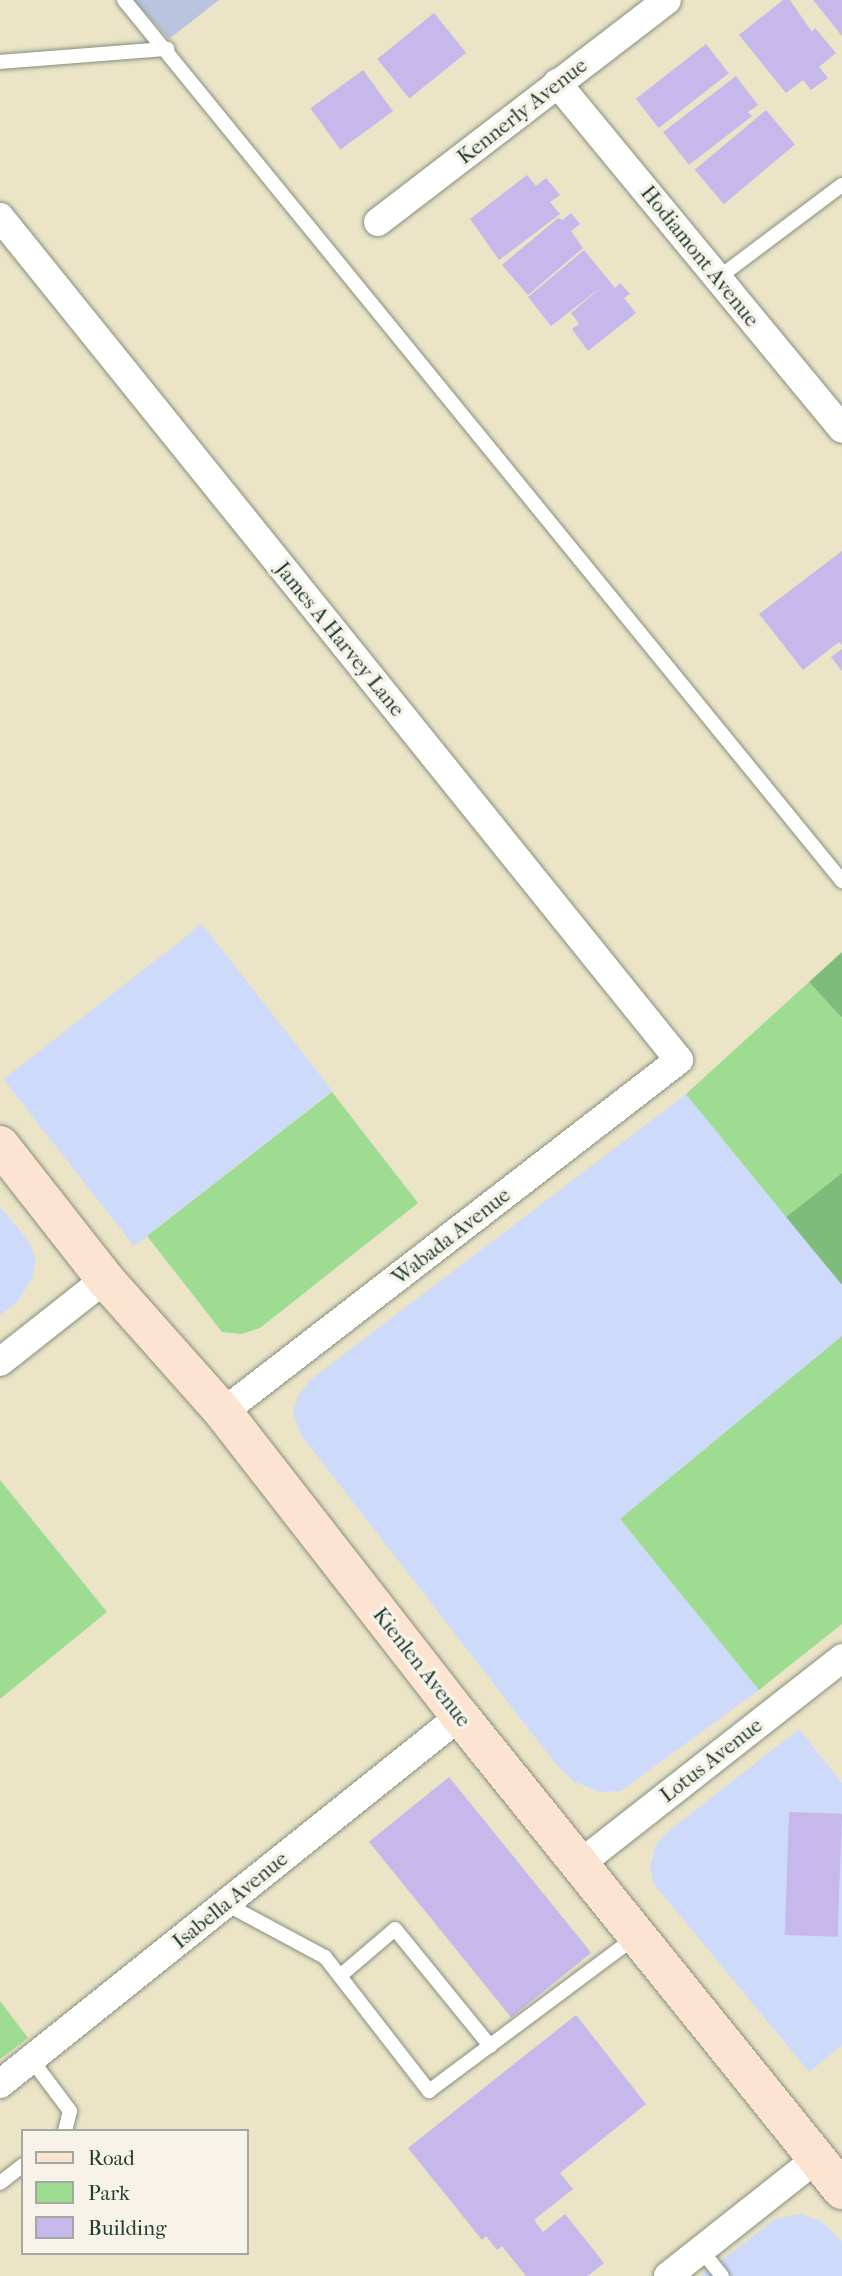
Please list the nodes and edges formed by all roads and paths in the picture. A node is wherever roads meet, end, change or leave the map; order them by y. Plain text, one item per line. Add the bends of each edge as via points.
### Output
1 (124, 0) edge
2 (667, 0) edge
3 (167, 48) junction
4 (0, 62) edge
5 (557, 83) junction
6 (842, 185) edge
7 (0, 217) edge
8 (378, 222) dead end
9 (718, 278) junction
10 (842, 429) edge
11 (842, 881) edge
12 (679, 1060) joint
13 (0, 1145) edge
14 (105, 1279) junction
15 (0, 1362) edge
16 (223, 1412) junction
17 (842, 1658) edge
18 (460, 1716) junction
19 (581, 1863) junction
20 (226, 1904) junction
21 (638, 1935) junction
22 (340, 1976) junction
23 (490, 2046) junction
24 (31, 2059) junction
25 (0, 2084) edge
26 (66, 2129) edge
27 (816, 2160) junction
28 (21, 2167) edge
29 (0, 2183) edge
30 (842, 2190) edge
31 (701, 2250) junction
32 (668, 2276) edge
33 (722, 2276) edge

1 - 3 lane
2 - 5 street, Kennerly Avenue
3 - 4 lane
3 - 11 lane
5 - 8 street, Kennerly Avenue
5 - 9 street, Hodiamont Avenue
6 - 9 lane
7 - 12 street, James A Harvey Lane
9 - 10 street, Hodiamont Avenue
12 - 16 street, Wabada Avenue
13 - 14 main road, Kienlen Avenue
14 - 15 street
14 - 16 main road, Kienlen Avenue
16 - 18 main road, Kienlen Avenue
17 - 19 street, Lotus Avenue
18 - 19 main road, Kienlen Avenue
18 - 20 street, Isabella Avenue
19 - 21 main road, Kienlen Avenue
20 - 22 lane via 325,1957
20 - 24 street, Isabella Avenue
21 - 23 lane
21 - 27 main road, Kienlen Avenue
22 - 23 lane via 429,2091
22 - 23 lane via 395,1929
24 - 25 street, Isabella Avenue
24 - 26 lane via 70,2111
27 - 30 main road, Kienlen Avenue
27 - 31 street
28 - 29 lane
31 - 32 street
31 - 33 lane

